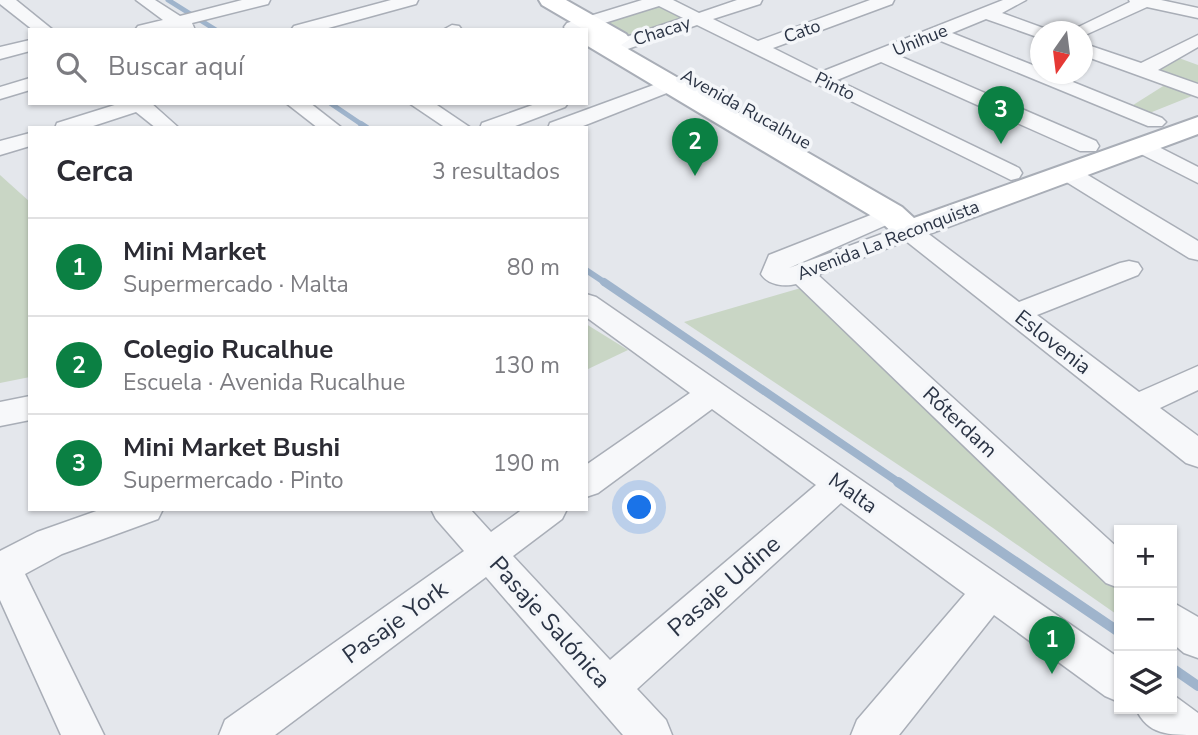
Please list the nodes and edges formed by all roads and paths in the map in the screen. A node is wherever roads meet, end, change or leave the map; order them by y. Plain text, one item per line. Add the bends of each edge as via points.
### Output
1 (5, 0) edge
2 (144, 0) edge
3 (262, 0) edge
4 (410, 0) edge
5 (526, 0) edge
6 (550, 0) edge
7 (660, 0) edge
8 (754, 0) edge
9 (886, 0) edge
10 (1018, 0) edge
11 (1140, 1) edge
12 (207, 9) edge
13 (23, 13) junction
14 (987, 13) junction
15 (1198, 13) edge
16 (0, 19) edge
17 (698, 19) junction
18 (184, 24) edge
19 (238, 24) dead end
20 (1093, 24) edge
21 (42, 28) edge
22 (157, 28) edge
23 (307, 28) edge
24 (581, 28) edge
25 (585, 28) edge
26 (1030, 29) edge
27 (937, 33) junction
28 (593, 34) edge
29 (1198, 40) edge
30 (28, 46) edge
31 (757, 48) junction
32 (1093, 52) edge
33 (0, 53) edge
34 (882, 55) junction
35 (1142, 71) junction
36 (821, 79) junction
37 (28, 85) edge
38 (670, 85) junction
39 (1198, 91) edge
40 (0, 93) edge
41 (135, 105) edge
42 (139, 105) edge
43 (299, 105) edge
44 (422, 105) edge
45 (554, 105) edge
46 (563, 105) edge
47 (1198, 107) edge
48 (583, 118) junction
49 (1198, 125) edge
50 (71, 126) edge
51 (166, 126) edge
52 (329, 126) edge
53 (458, 126) edge
54 (496, 126) edge
55 (563, 126) edge
56 (1149, 134) junction
57 (28, 140) edge
58 (1088, 146) junction
59 (0, 148) edge
60 (1011, 173) junction
61 (1068, 173) junction
62 (1198, 176) edge
63 (915, 217) junction
64 (1198, 252) edge
65 (1129, 269) dead end
66 (800, 273) joint
67 (588, 305) edge
68 (1016, 313) junction
69 (1198, 377) edge
70 (712, 393) junction
71 (1136, 406) junction
72 (28, 408) edge
73 (0, 414) edge
74 (1198, 454) edge
75 (588, 482) edge
76 (840, 484) junction
77 (140, 511) edge
78 (450, 511) edge
79 (547, 511) edge
80 (488, 554) junction
81 (1114, 567) edge
82 (0, 574) edge
83 (992, 590) junction
84 (1177, 624) edge
85 (1198, 640) edge
86 (1114, 678) edge
87 (608, 688) junction
88 (1164, 714) edge
89 (83, 735) edge
90 (240, 735) edge
91 (651, 735) edge
92 (872, 735) edge
93 (1192, 735) edge

1 - 13 street
2 - 18 street
3 - 12 street
4 - 23 street
5 - 24 street, Avenida Rucalhue
6 - 25 street, Avenida Rucalhue
7 - 17 street, Pinto
7 - 28 street, Chacay
8 - 17 street, Chacay
9 - 31 street, Cato
10 - 14 street, Unihue
11 - 15 street
11 - 20 street
12 - 18 street
12 - 19 street
13 - 16 street
13 - 21 street
14 - 26 street
14 - 27 street, Unihue
17 - 28 street, Chacay
17 - 31 street, Pinto
18 - 22 street
27 - 34 street, Unihue
27 - 56 street
28 - 38 street, Avenida Rucalhue
28 - 63 street, Avenida Rucalhue
29 - 35 street
30 - 33 street
31 - 36 street, Pinto
32 - 35 street
34 - 36 street, Unihue
34 - 58 street
35 - 39 street
36 - 60 street, Pinto
37 - 40 street
38 - 48 street
38 - 63 street, Avenida Rucalhue
41 - 50 street
42 - 51 street
43 - 52 street
44 - 53 street
45 - 54 street
46 - 48 street
47 - 56 street, Avenida La Reconquista
48 - 55 street
49 - 56 street, Avenida La Reconquista
56 - 58 street, Avenida La Reconquista
56 - 61 street, Avenida La Reconquista
56 - 62 street
57 - 59 street
58 - 60 street, Avenida La Reconquista
60 - 63 street, Avenida La Reconquista
61 - 63 street, Avenida La Reconquista
61 - 64 street
63 - 66 street, Avenida La Reconquista
63 - 68 street, Eslovenia
65 - 68 street
66 - 81 street, Róterdam
67 - 70 street, Malta
68 - 71 street, Eslovenia
69 - 71 street
70 - 75 street
70 - 76 street, Malta
71 - 74 street, Eslovenia
72 - 73 street
76 - 83 street, Malta
76 - 87 street, Pasaje Udine
77 - 82 street via 38,548
78 - 80 street, Pasaje Salónica
79 - 80 street, Pasaje York
80 - 87 street, Pasaje Salónica
80 - 90 street, Pasaje York
82 - 89 street via 11,583
83 - 86 street, Malta
83 - 92 street
84 - 85 street
87 - 91 street, Pasaje Salónica
88 - 93 street

